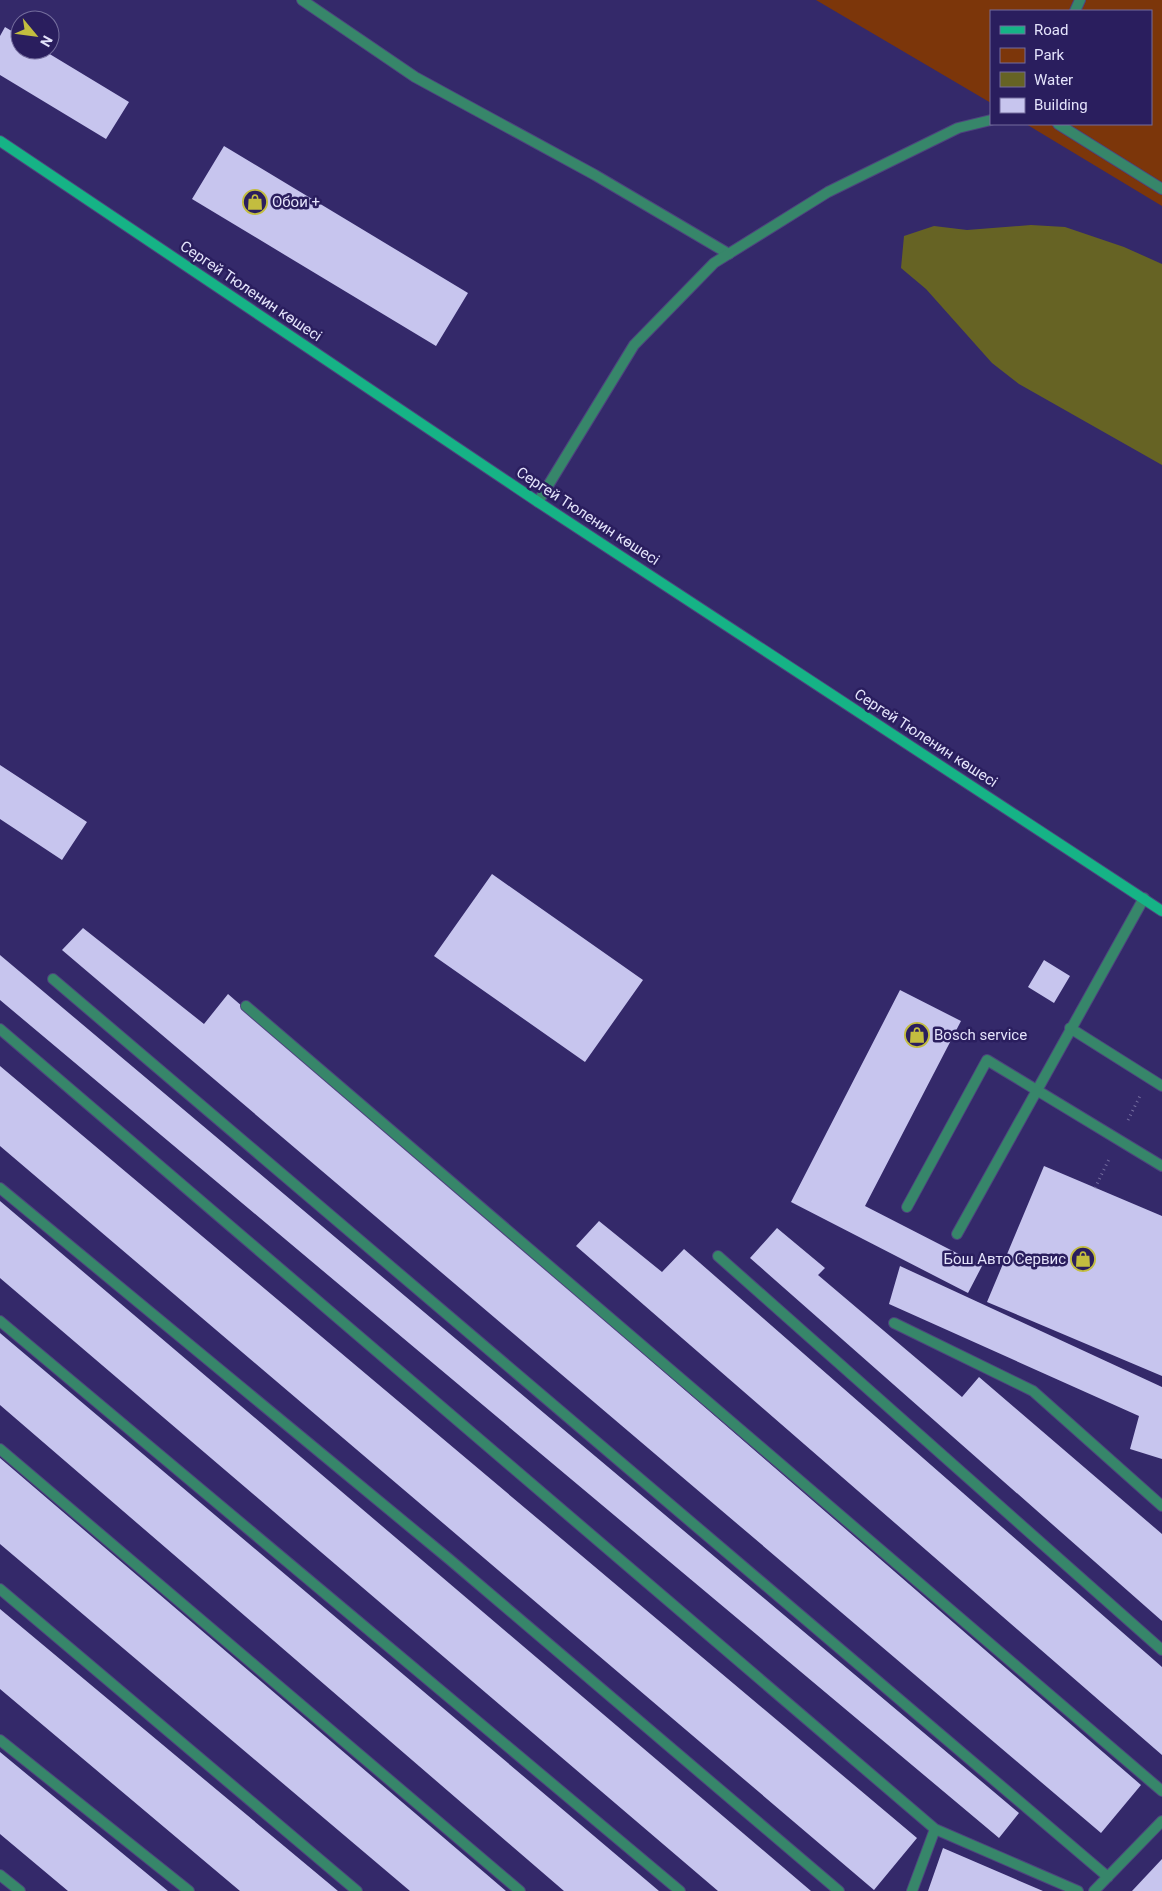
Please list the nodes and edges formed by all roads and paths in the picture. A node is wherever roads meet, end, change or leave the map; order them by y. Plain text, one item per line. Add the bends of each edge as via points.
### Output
1 (302, 0) edge
2 (990, 120) edge
3 (1060, 125) edge
4 (0, 141) edge
5 (1162, 189) edge
6 (729, 254) junction
7 (538, 502) junction
8 (1144, 898) junction
9 (1162, 911) edge
10 (54, 979) dead end
11 (246, 1006) dead end
12 (1070, 1028) junction
13 (0, 1029) edge
14 (1162, 1086) edge
15 (1036, 1090) junction
16 (1162, 1166) edge
17 (0, 1188) edge
18 (907, 1207) dead end
19 (957, 1234) dead end
20 (718, 1256) dead end
21 (0, 1321) edge
22 (894, 1323) dead end
23 (0, 1449) edge
24 (1162, 1506) edge
25 (0, 1589) edge
26 (1162, 1650) edge
27 (0, 1740) edge
28 (1162, 1791) edge
29 (1162, 1821) edge
30 (935, 1829) junction
31 (0, 1875) edge
32 (1108, 1876) junction
33 (20, 1891) edge
34 (189, 1891) edge
35 (357, 1891) edge
36 (520, 1891) edge
37 (680, 1891) edge
38 (839, 1891) edge
39 (912, 1891) edge
40 (1078, 1891) edge
41 (1094, 1891) edge

1 - 6 street via 415,77 595,174
2 - 6 street via 958,128 828,192
3 - 5 street
4 - 7 main road, Сергей Тюленин көшесі
6 - 7 street via 714,263 634,344
7 - 8 main road, Сергей Тюленин көшесі
8 - 9 main road, Сергей Тюленин көшесі
8 - 12 street
10 - 32 street
11 - 28 street
12 - 14 street
12 - 15 street
13 - 30 street
15 - 16 street
15 - 18 street via 987,1060
15 - 19 street
17 - 38 street via 449,1560
20 - 26 street
21 - 37 street
22 - 24 street via 1033,1391
23 - 36 street
25 - 35 street
27 - 34 street
29 - 32 street
30 - 39 street
30 - 40 street
31 - 33 street
32 - 41 street

